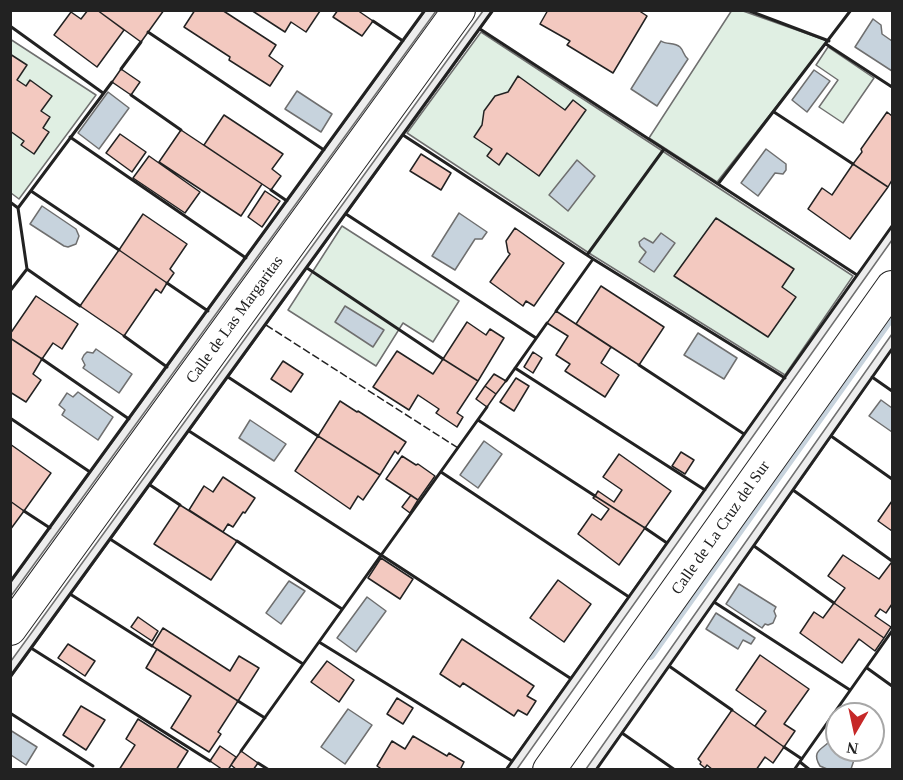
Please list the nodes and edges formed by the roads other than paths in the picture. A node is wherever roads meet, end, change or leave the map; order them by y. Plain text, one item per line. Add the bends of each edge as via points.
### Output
1 (459, 10) edge
2 (892, 287) edge
3 (10, 629) edge
4 (549, 770) edge

1 - 3 street, Calle de Las Margaritas
2 - 4 street, Calle de La Cruz del Sur

